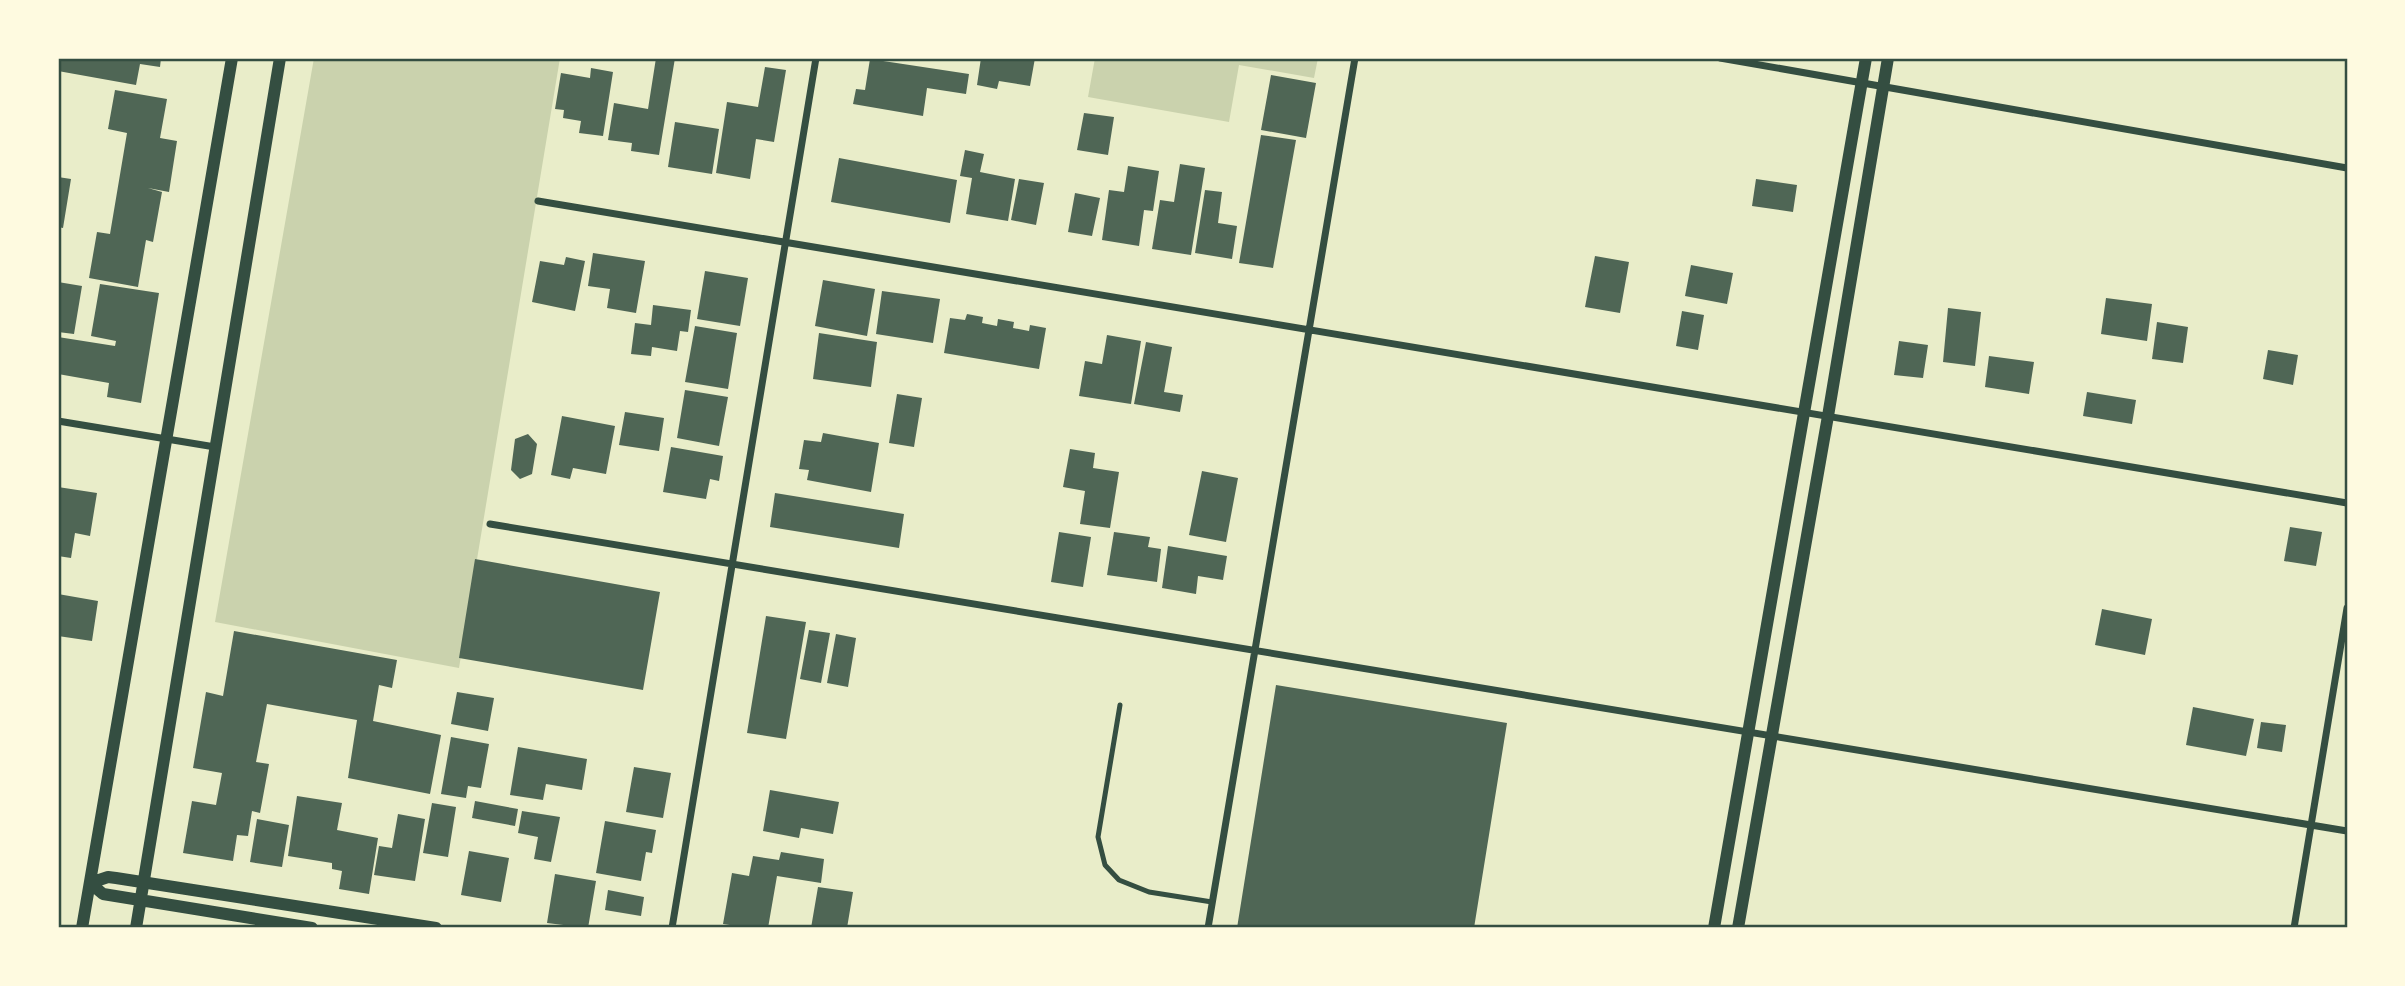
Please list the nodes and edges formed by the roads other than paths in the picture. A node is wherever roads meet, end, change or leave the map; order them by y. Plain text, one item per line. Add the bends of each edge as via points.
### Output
1 (232, 58) edge
2 (280, 58) edge
3 (816, 58) edge
4 (1355, 58) edge
5 (1720, 58) edge
6 (1866, 58) edge
7 (1888, 58) edge
8 (1862, 83) junction
9 (1883, 87) junction
10 (2347, 169) edge
11 (538, 201) dead end
12 (785, 243) junction
13 (1309, 330) junction
14 (1806, 413) junction
15 (1828, 416) junction
16 (58, 421) edge
17 (166, 439) junction
18 (215, 447) junction
19 (2347, 503) edge
20 (490, 524) dead end
21 (731, 564) junction
22 (2347, 608) edge
23 (1255, 651) junction
24 (1120, 705) dead end
25 (1748, 732) junction
26 (1770, 736) junction
27 (2310, 825) junction
28 (2347, 831) edge
29 (144, 882) junction
30 (90, 883) junction
31 (141, 900) junction
32 (1212, 902) junction
33 (82, 928) edge
34 (136, 928) edge
35 (312, 928) edge
36 (436, 928) edge
37 (672, 928) edge
38 (1208, 928) edge
39 (1714, 928) edge
40 (1738, 928) edge
41 (2294, 928) edge

1 - 17 street
2 - 18 street
3 - 12 street
4 - 13 street
5 - 8 street
6 - 8 street
7 - 9 street
8 - 9 street
8 - 14 street
9 - 10 street
9 - 15 street
11 - 12 street
12 - 13 street
12 - 21 street
13 - 14 street
13 - 23 street
14 - 15 street
14 - 25 street
15 - 19 street
15 - 26 street
16 - 17 street
17 - 18 street
17 - 30 street
18 - 29 street
20 - 21 street
21 - 23 street
21 - 37 street
22 - 27 street
23 - 25 street
23 - 32 street
24 - 32 lane via 1098,837 1105,865 1119,880 1149,892
25 - 26 street
25 - 39 street
26 - 27 street
26 - 40 street
27 - 28 street
27 - 41 street
29 - 30 street via 108,877
29 - 31 street
29 - 36 street
30 - 31 street via 103,894
30 - 33 street
31 - 34 street
31 - 35 street
32 - 38 street

